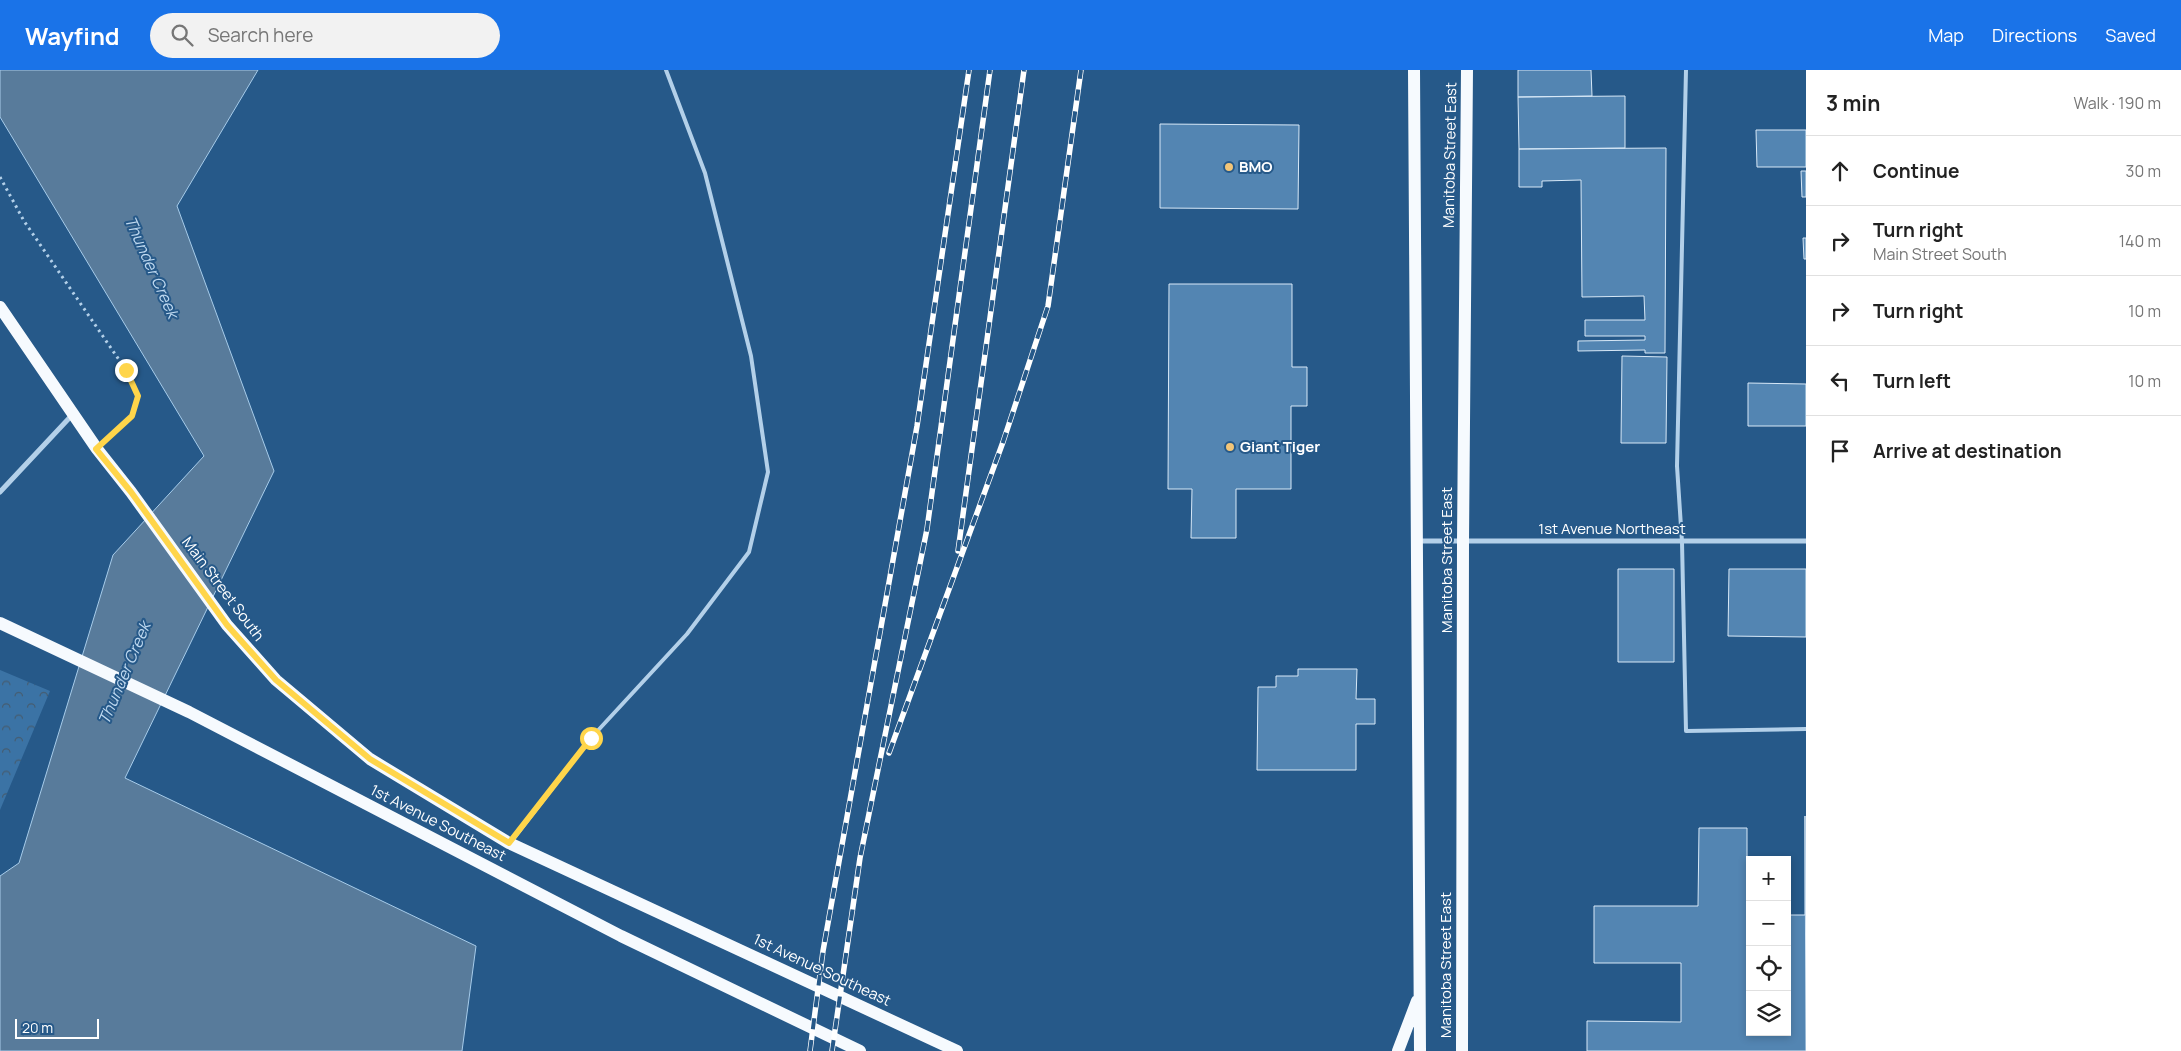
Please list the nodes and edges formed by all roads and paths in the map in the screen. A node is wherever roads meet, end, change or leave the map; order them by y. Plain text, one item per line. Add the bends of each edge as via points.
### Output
1 (666, 70) edge
2 (1414, 70) edge
3 (1467, 70) edge
4 (1686, 70) edge
5 (0, 177) edge
6 (0, 307) edge
7 (73, 414) junction
8 (96, 449) junction
9 (0, 492) edge
10 (1418, 541) junction
11 (1463, 541) junction
12 (1806, 541) edge
13 (1682, 542) junction
14 (0, 623) edge
15 (1806, 729) edge
16 (509, 843) junction
17 (1420, 994) junction
18 (860, 1051) edge
19 (957, 1051) edge
20 (1398, 1051) edge
21 (1420, 1051) edge
22 (1462, 1051) edge

1 - 16 lane via 705,173 751,356 768,472 749,552 687,634 591,738
2 - 10 main road, Manitoba Street East
3 - 11 main road, Manitoba Street East
4 - 13 lane via 1677,466
5 - 8 path via 24,221 126,370 138,396 132,416
6 - 7 main road, Main Street South
7 - 8 main road, Main Street South
7 - 9 street
8 - 16 main road, Main Street South via 227,625 276,680 370,759
10 - 11 street, 1st Avenue Northeast
10 - 17 main road, Manitoba Street East
11 - 13 street, 1st Avenue Northeast
11 - 22 main road, Manitoba Street East
12 - 13 street, 1st Avenue Northeast
13 - 15 lane via 1686,730
14 - 18 main road, 1st Avenue Southeast via 189,712 621,936
16 - 19 main road, 1st Avenue Southeast
17 - 20 main road
17 - 21 main road, Manitoba Street East

